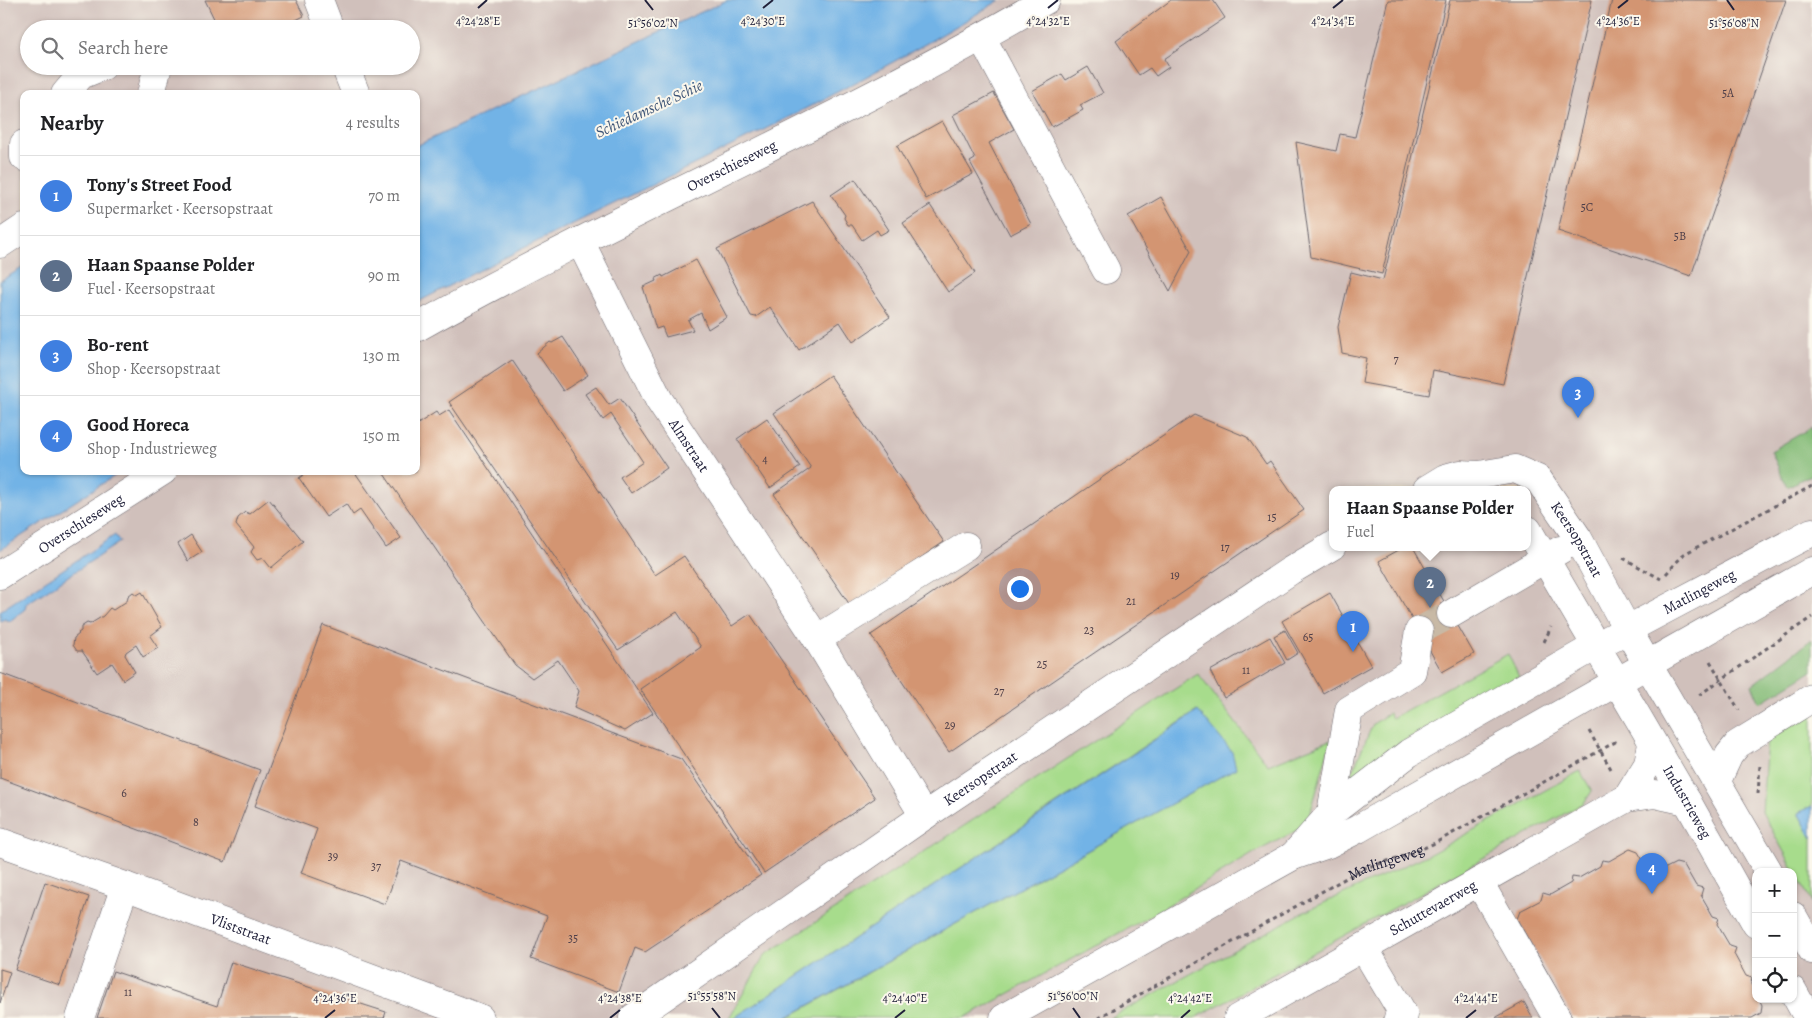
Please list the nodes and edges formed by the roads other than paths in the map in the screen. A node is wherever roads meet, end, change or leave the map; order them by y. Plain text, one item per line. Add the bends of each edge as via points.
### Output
1 (319, 0) edge
2 (1046, 0) edge
3 (327, 20) edge
4 (982, 38) junction
5 (81, 75) edge
6 (156, 75) edge
7 (349, 75) edge
8 (68, 90) edge
9 (152, 90) edge
10 (354, 90) edge
11 (20, 231) edge
12 (580, 241) junction
13 (0, 244) edge
14 (1106, 270) dead end
15 (420, 326) edge
16 (157, 475) edge
17 (1487, 482) edge
18 (1432, 486) edge
19 (1812, 532) edge
20 (1531, 535) edge
21 (1578, 538) junction
22 (966, 546) dead end
23 (1329, 548) edge
24 (1546, 560) junction
25 (1812, 571) edge
26 (0, 575) edge
27 (1451, 614) tunnel mouth
28 (1627, 629) junction
29 (1419, 631) dead end
30 (817, 639) junction
31 (1596, 646) junction
32 (1648, 663) junction
33 (1615, 682) junction
34 (1812, 698) edge
35 (1647, 735) junction
36 (1717, 781) junction
37 (1627, 798) junction
38 (1687, 801) junction
39 (1331, 813) junction
40 (924, 816) junction
41 (0, 842) edge
42 (1293, 856) junction
43 (1767, 868) edge
44 (1479, 882) junction
45 (125, 886) junction
46 (1752, 917) edge
47 (1797, 923) edge
48 (1364, 948) junction
49 (1812, 950) edge
50 (1797, 998) edge
51 (80, 1018) edge
52 (480, 1018) edge
53 (633, 1018) edge
54 (1004, 1018) edge
55 (1238, 1018) edge
56 (1398, 1018) edge
57 (1556, 1018) edge
58 (1808, 1018) edge

1 - 3 street
2 - 4 street, Overschieseweg
4 - 12 street, Overschieseweg
4 - 14 street
5 - 8 street
6 - 9 street
7 - 10 street
11 - 13 street
12 - 15 street, Overschieseweg
12 - 30 street, Almstraat via 659,400
16 - 26 street, Overschieseweg
17 - 18 street, Keersopstraat via 1460,474
17 - 21 street, Keersopstraat via 1515,469 1538,480
19 - 28 street, Matlingeweg
20 - 24 street
21 - 24 street
21 - 28 street, Keersopstraat
22 - 30 street
23 - 40 street, Keersopstraat
24 - 27 street
24 - 31 street
25 - 32 street, Matlingeweg
28 - 31 street, Matlingeweg
28 - 32 street, Keersopstraat
29 - 39 street via 1412,671 1349,710
30 - 40 street, Almstraat
31 - 33 street, Industrieweg
31 - 39 street, Matlingeweg via 1409,753
32 - 33 street, Matlingeweg
32 - 36 street
33 - 35 street, Industrieweg
33 - 42 street, Matlingeweg via 1358,829
34 - 36 street via 1738,744
35 - 37 street, Schuttevaerweg via 1648,764
35 - 38 street, Industrieweg
36 - 43 street
37 - 38 street, Schuttevaerweg via 1655,794
37 - 44 street, Schuttevaerweg
38 - 46 street, Industrieweg
39 - 42 street, Matlingeweg
40 - 53 street, Keersopstraat
41 - 45 street, Vliststraat
42 - 54 street, Matlingeweg
44 - 48 street, Schuttevaerweg
44 - 57 street
45 - 51 street
45 - 52 street, Vliststraat
47 - 49 street
48 - 55 street, Schuttevaerweg
48 - 56 street via 1404,1015
50 - 58 street

